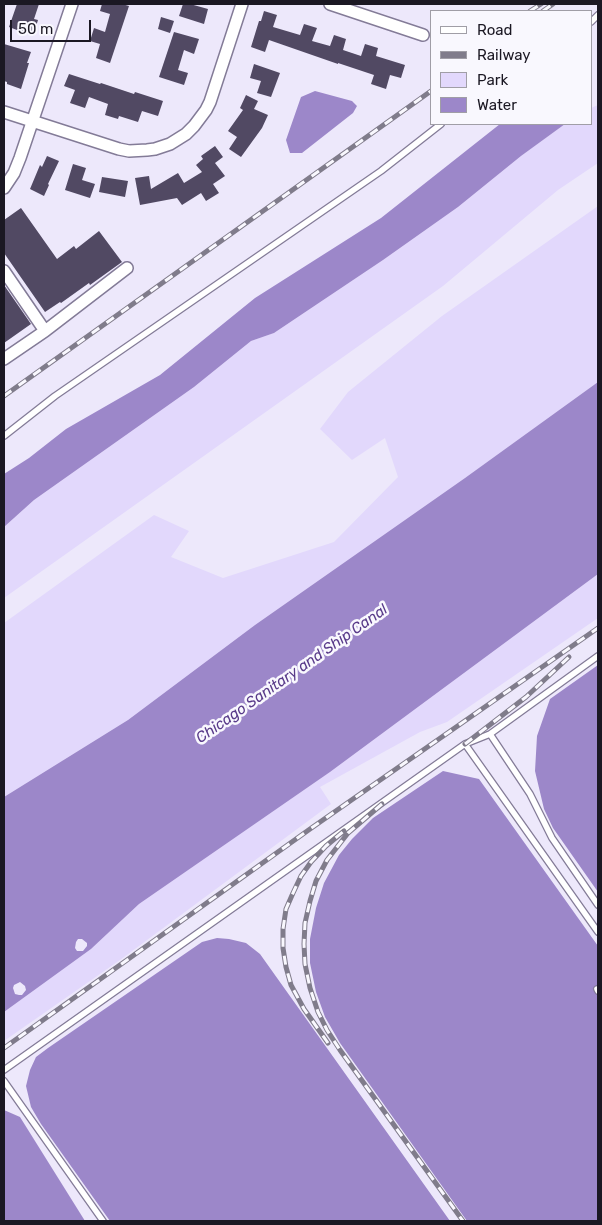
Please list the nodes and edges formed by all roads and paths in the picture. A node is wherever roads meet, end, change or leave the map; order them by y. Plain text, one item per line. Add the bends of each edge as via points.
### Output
1 (72, 4) edge
2 (242, 4) edge
3 (330, 4) edge
4 (423, 35) dead end
5 (4, 112) edge
6 (33, 122) junction
7 (440, 125) edge
8 (4, 188) edge
9 (127, 268) dead end
10 (4, 271) edge
11 (44, 330) junction
12 (4, 359) edge
13 (4, 436) edge
14 (598, 656) edge
15 (490, 734) junction
16 (465, 744) junction
17 (598, 905) edge
18 (598, 932) edge
19 (4, 1070) edge
20 (4, 1081) edge
21 (103, 1221) edge

1 - 6 street
2 - 6 street via 206,110 190,130 170,144 129,151
3 - 4 street
5 - 6 street
6 - 8 street via 14,172
7 - 13 lane via 381,171 55,396
9 - 11 street
10 - 11 street
11 - 12 street
14 - 15 lane
15 - 16 lane
15 - 17 lane via 530,794 552,838
16 - 18 lane
16 - 19 lane
20 - 21 lane

